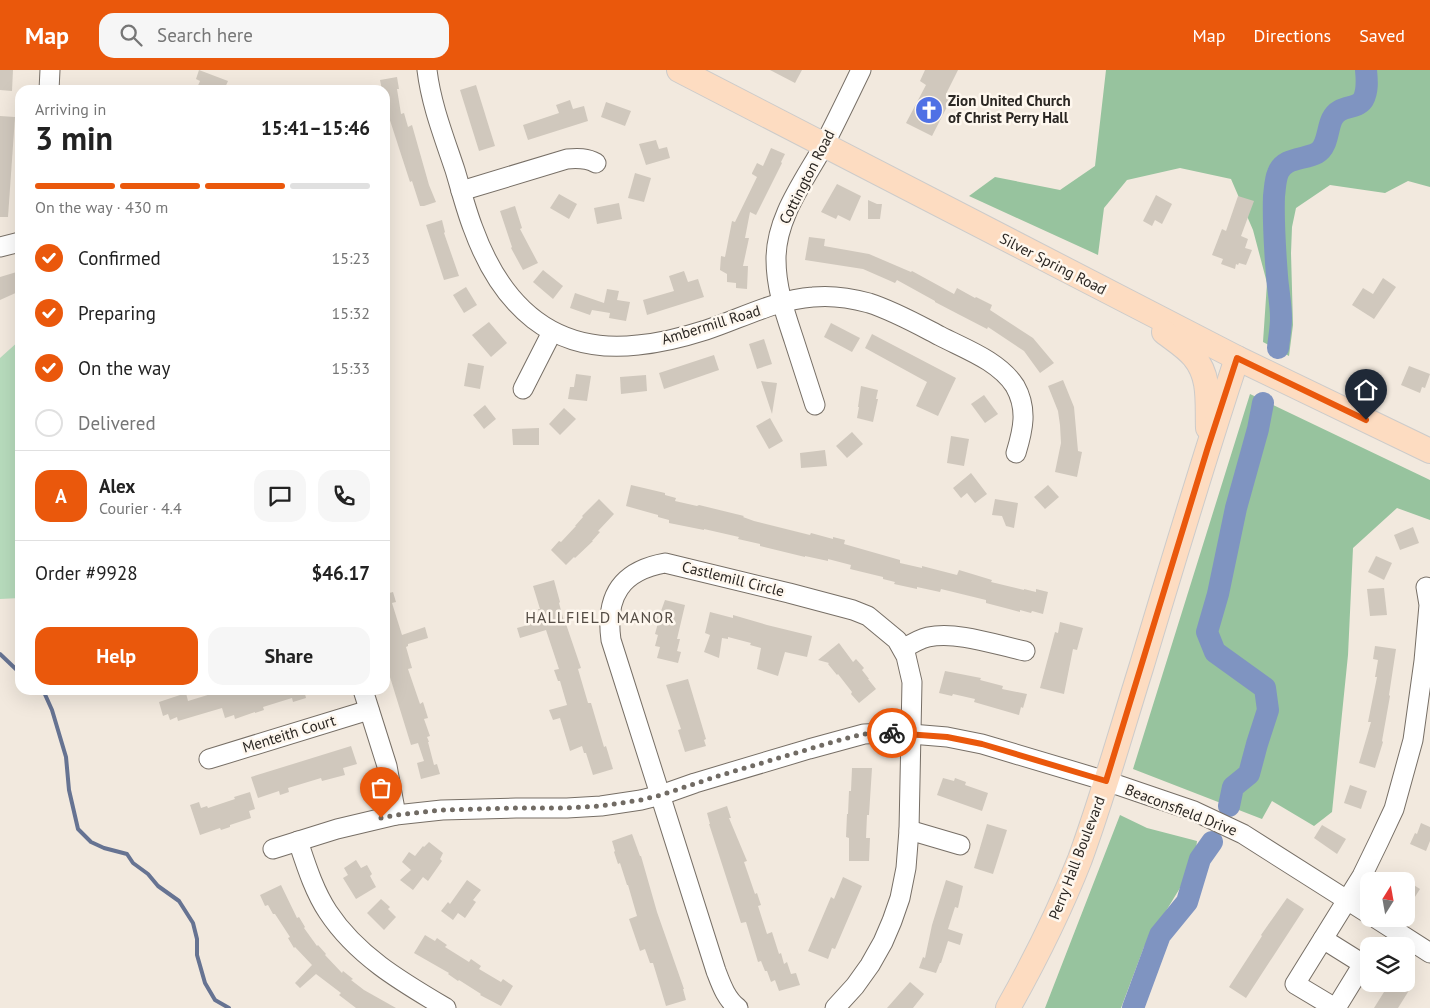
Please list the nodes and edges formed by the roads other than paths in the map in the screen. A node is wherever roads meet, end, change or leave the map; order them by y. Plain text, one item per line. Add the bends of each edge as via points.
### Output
1 (50, 70) edge
2 (427, 70) edge
3 (679, 70) edge
4 (861, 70) edge
5 (49, 85) edge
6 (823, 145) junction
7 (596, 163) dead end
8 (461, 191) junction
9 (15, 243) edge
10 (0, 247) edge
11 (782, 302) junction
12 (1130, 303) junction
13 (552, 332) junction
14 (1237, 358) junction
15 (523, 389) dead end
16 (815, 405) dead end
17 (1208, 447) junction
18 (1430, 451) edge
19 (1016, 453) dead end
20 (1426, 587) dead end
21 (903, 649) junction
22 (1025, 651) dead end
23 (1427, 662) edge
24 (364, 695) edge
25 (369, 710) junction
26 (911, 734) junction
27 (209, 759) dead end
28 (1106, 781) junction
29 (661, 795) junction
30 (396, 815) junction
31 (909, 830) junction
32 (298, 841) junction
33 (960, 845) dead end
34 (273, 849) dead end
35 (1346, 899) junction
36 (1360, 908) edge
37 (1390, 928) edge
38 (1323, 939) junction
39 (1430, 953) edge
40 (446, 1008) edge
41 (738, 1008) edge
42 (835, 1008) edge
43 (1008, 1008) edge
44 (1335, 1008) edge

1 - 5 street
2 - 8 street, Ambermill Road via 436,114
3 - 6 main road, Silver Spring Road
4 - 6 street, Cottington Road
6 - 11 street, Cottington Road via 779,234 776,258
6 - 12 main road, Silver Spring Road
7 - 8 street via 589,159 567,159
8 - 13 street, Ambermill Road via 482,251 505,291 518,306
9 - 10 street
11 - 13 street, Ambermill Road via 706,330 639,345 601,346
11 - 16 street, Cottington Road
11 - 19 street, Ambermill Road via 824,296 866,302 983,358 1008,376 1022,401 1024,418
12 - 14 main road, Silver Spring Road
12 - 17 main road via 1200,365 1207,388
13 - 15 street
14 - 17 main road, Perry Hall Boulevard
14 - 18 main road, Silver Spring Road
17 - 28 main road, Perry Hall Boulevard
20 - 23 street via 1429,605
21 - 22 street via 926,638 942,635
21 - 26 street, Castlemill Circle via 912,682
21 - 29 street, Castlemill Circle via 879,624 853,610 665,563 651,565 629,576 616,593 609,616 611,640
23 - 35 street via 1413,740 1394,809 1380,841
24 - 25 street
25 - 27 street, Menteith Court
25 - 30 street via 387,766
26 - 28 street, Beaconsfield Drive via 982,744
26 - 29 street, Beaconsfield Drive via 857,736
26 - 31 street, Castlemill Circle
28 - 35 street, Beaconsfield Drive via 1194,811 1243,834
28 - 43 main road, Perry Hall Boulevard via 1060,907
29 - 30 street, Beaconsfield Drive via 601,806 442,810
29 - 41 street, Castlemill Circle via 719,980
30 - 32 street, Beaconsfield Drive
31 - 33 street
31 - 42 street, Castlemill Circle via 906,868 892,921 870,964
32 - 34 street, Beaconsfield Drive
32 - 40 street via 319,896 350,940 378,965
35 - 36 street, Beaconsfield Drive
35 - 38 street
37 - 39 street
38 - 44 street via 1362,964
38 - 44 street via 1295,984

